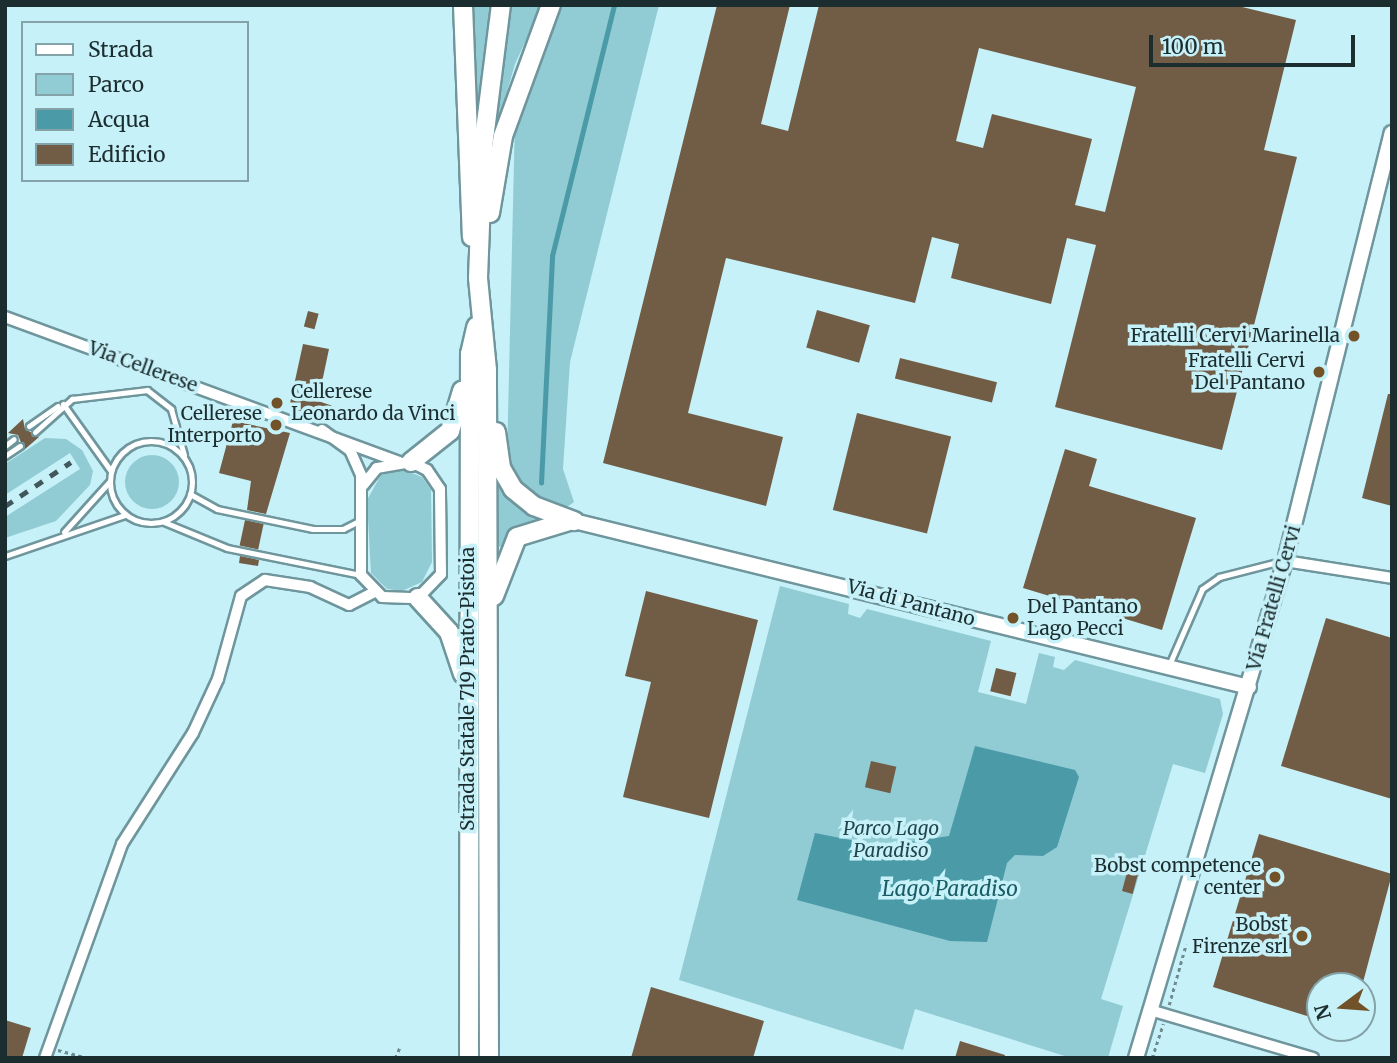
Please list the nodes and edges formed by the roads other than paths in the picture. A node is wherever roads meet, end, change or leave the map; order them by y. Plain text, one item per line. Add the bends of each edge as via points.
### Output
1 (463, 5) edge
2 (501, 5) edge
3 (551, 5) edge
4 (1392, 133) edge
5 (478, 278) junction
6 (5, 317) edge
7 (478, 320) junction
8 (470, 354) junction
9 (487, 370) junction
10 (60, 405) junction
11 (29, 426) dead end
12 (322, 430) junction
13 (35, 432) dead end
14 (14, 439) dead end
15 (5, 446) edge
16 (20, 446) dead end
17 (5, 456) edge
18 (184, 458) junction
19 (405, 462) junction
20 (111, 471) junction
21 (109, 482) junction
22 (363, 485) junction
23 (190, 494) junction
24 (125, 515) junction
25 (361, 520) junction
26 (574, 521) junction
27 (164, 522) junction
28 (61, 534) junction
29 (5, 556) edge
30 (1285, 561) junction
31 (361, 575) junction
32 (1392, 578) edge
33 (374, 592) junction
34 (418, 598) junction
35 (488, 616) junction
36 (1168, 668) junction
37 (1249, 687) junction
38 (468, 696) junction
39 (1150, 1010) junction
40 (47, 1052) edge
41 (469, 1058) edge
42 (489, 1058) edge
43 (1136, 1058) edge
44 (1313, 1058) edge

1 - 5 highway via 465,180
2 - 5 highway, Strada Statale 719 Prato-Pistoia via 483,147
3 - 5 highway via 503,136
4 - 30 street, Via Fratelli Cervi
5 - 7 highway, Strada Statale 719 Prato-Pistoia
6 - 12 street, Via Cellerese
7 - 8 highway, Strada Statale 719 Prato-Pistoia
7 - 9 highway, Strada Statale 719 Prato-Pistoia
8 - 19 highway via 450,431
8 - 38 highway, Strada Statale 719 Prato-Pistoia
9 - 26 highway via 507,480 534,506
9 - 35 highway, Strada Statale 719 Prato-Pistoia
10 - 11 lane
10 - 13 lane
10 - 18 lane via 118,389 158,395 171,409
10 - 20 lane
12 - 19 street
12 - 22 street via 350,450
14 - 15 lane
16 - 17 lane
18 - 20 lane via 166,444 144,441 123,451
18 - 23 lane
19 - 22 street via 377,468
19 - 34 street via 433,477 444,511 441,573
20 - 21 lane
21 - 24 lane
21 - 28 lane
22 - 25 street
23 - 25 lane via 216,509 313,529 343,529
23 - 27 lane
24 - 27 lane
24 - 28 lane
25 - 31 street
26 - 35 highway via 542,524 517,537
26 - 36 street, Via di Pantano
27 - 31 lane via 227,548
28 - 29 lane
30 - 32 street
30 - 36 lane via 1219,577 1202,589
30 - 37 street, Via Fratelli Cervi
31 - 33 street
33 - 34 street
33 - 40 street via 349,605 310,587 265,580 241,596 218,679 193,733 122,844
34 - 38 highway via 449,632
35 - 42 highway, Strada Statale 719 Prato-Pistoia
36 - 37 street, Via di Pantano
37 - 39 street, Via Fratelli Cervi
38 - 41 highway, Strada Statale 719 Prato-Pistoia
39 - 43 street, Via Fratelli Cervi
39 - 44 street

